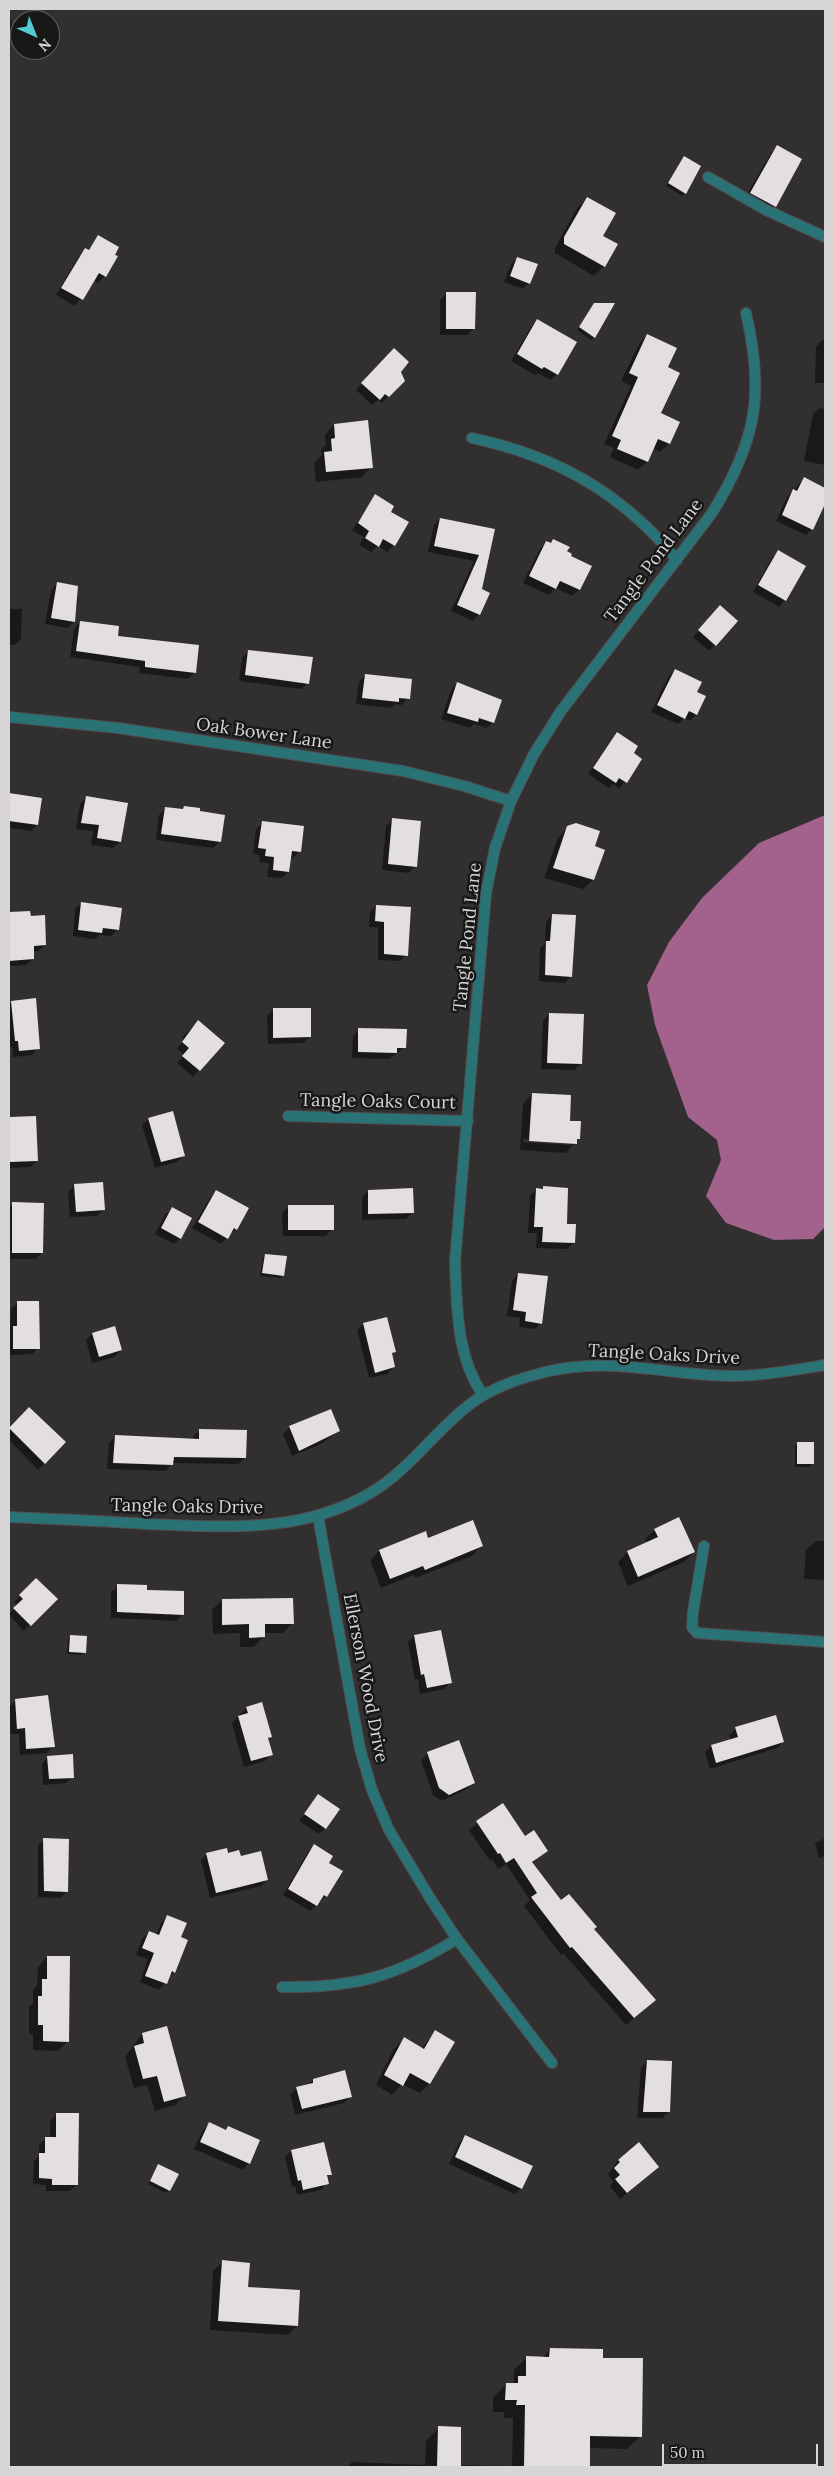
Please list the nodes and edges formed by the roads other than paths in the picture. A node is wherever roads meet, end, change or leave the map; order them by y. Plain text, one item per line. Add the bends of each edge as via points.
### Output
1 (708, 177) dead end
2 (825, 236) edge
3 (746, 313) dead end
4 (472, 438) dead end
5 (677, 560) junction
6 (9, 717) edge
7 (511, 801) junction
8 (288, 1116) dead end
9 (468, 1121) junction
10 (825, 1365) edge
11 (483, 1395) junction
12 (318, 1516) junction
13 (9, 1517) edge
14 (704, 1546) dead end
15 (825, 1642) edge
16 (458, 1939) junction
17 (282, 1987) dead end
18 (552, 2063) dead end

1 - 2 street via 766,210
3 - 5 street, Tangle Pond Lane via 754,347 754,422 731,483
4 - 5 street via 510,446 568,470 604,492 637,519
5 - 7 street, Tangle Pond Lane via 561,711 534,754
6 - 7 street, Oak Bower Lane via 118,728 403,771
7 - 9 street, Tangle Pond Lane via 495,848 486,893
8 - 9 street, Tangle Oaks Court
9 - 11 street, Tangle Pond Lane via 455,1261 457,1306 468,1369
10 - 11 street, Tangle Oaks Drive via 730,1376 630,1365 586,1366 540,1374 505,1384
11 - 12 street, Tangle Oaks Drive via 374,1491 347,1506
12 - 13 street, Tangle Oaks Drive via 274,1525 236,1528
12 - 16 street, Ellerson Wood Drive via 360,1750 372,1790 389,1830
14 - 15 street via 693,1612 692,1626 697,1633
16 - 17 street via 388,1975 320,1987
16 - 18 street, Ellerson Wood Drive

